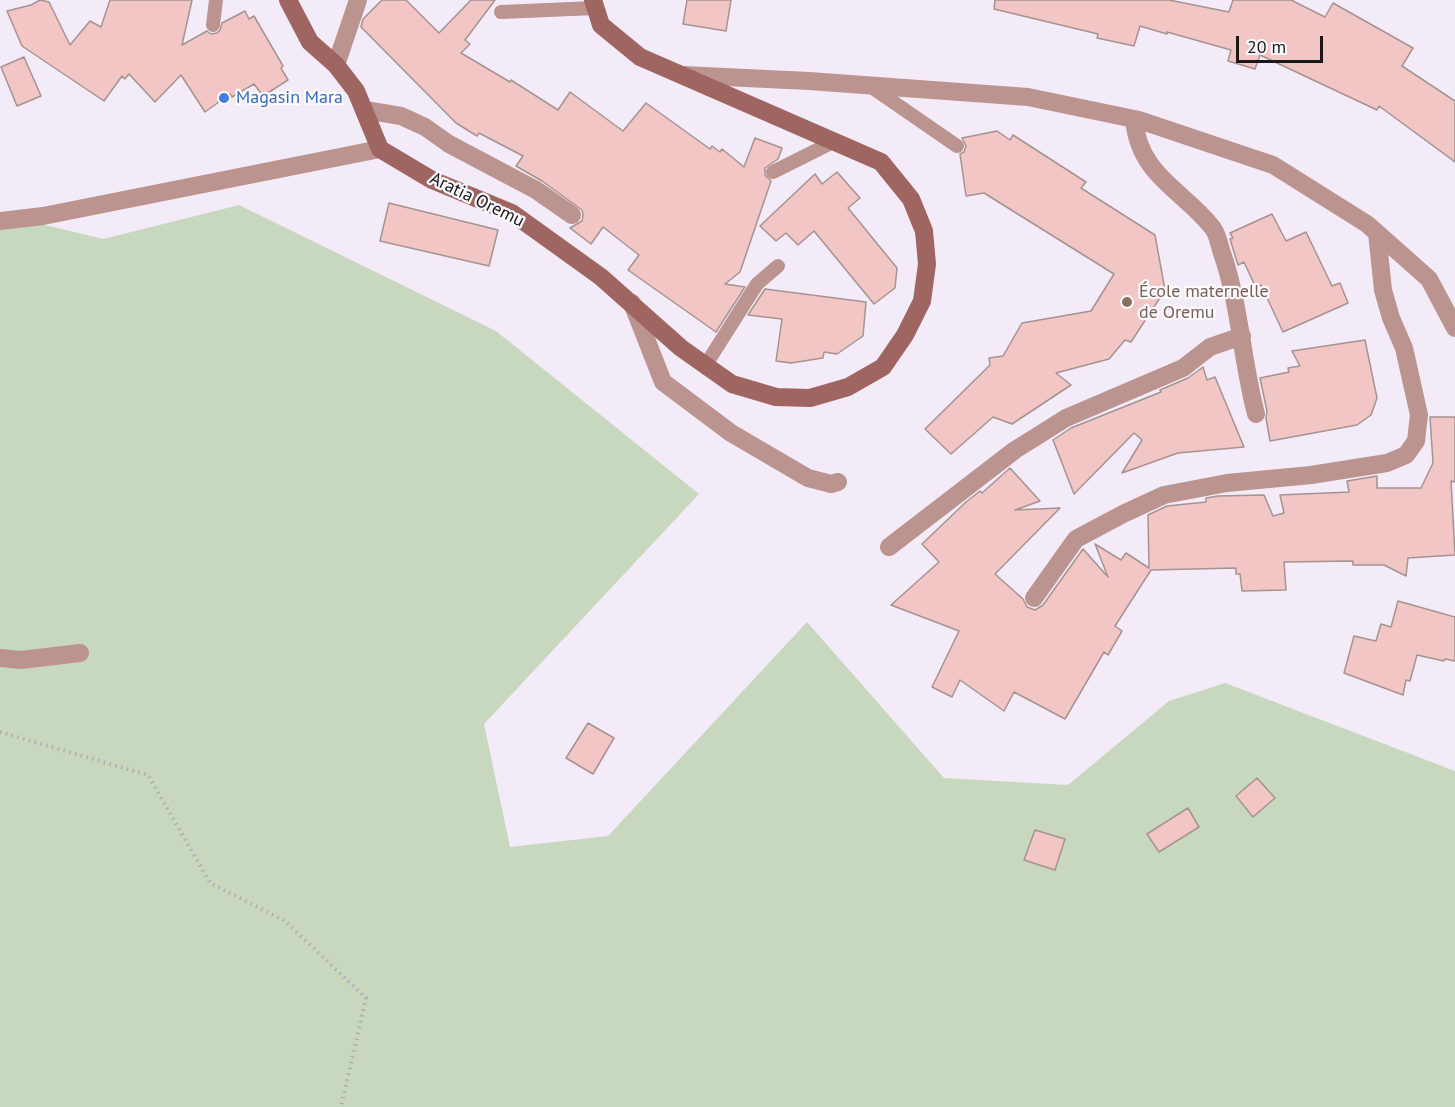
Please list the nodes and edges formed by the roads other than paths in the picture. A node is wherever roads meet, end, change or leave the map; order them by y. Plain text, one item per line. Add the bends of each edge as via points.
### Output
1 (216, 0) edge
2 (288, 0) edge
3 (358, 0) edge
4 (594, 4) edge
5 (501, 12) dead end
6 (213, 25) dead end
7 (336, 65) junction
8 (681, 75) junction
9 (868, 85) junction
10 (365, 110) junction
11 (1134, 119) junction
12 (835, 141) junction
13 (957, 146) dead end
14 (380, 149) junction
15 (773, 172) dead end
16 (572, 215) dead end
17 (0, 221) edge
18 (1377, 233) junction
19 (778, 266) dead end
20 (632, 303) junction
21 (1455, 328) edge
22 (1242, 336) junction
23 (705, 366) junction
24 (1256, 414) dead end
25 (838, 482) dead end
26 (888, 547) dead end
27 (1034, 598) dead end
28 (80, 652) dead end
29 (0, 658) edge

1 - 6 lane
2 - 7 main road via 310,42
3 - 7 street
4 - 5 lane, Aratia Oremu
4 - 8 main road, Aratia Oremu via 601,25 640,57
7 - 10 main road
8 - 9 street
8 - 12 main road, Aratia Oremu
9 - 11 street via 1029,97
9 - 13 lane
10 - 14 main road
10 - 16 street, Aratia Oremu via 401,116 425,127
11 - 18 street via 1273,165
11 - 22 street via 1146,159 1214,229 1228,270
12 - 15 lane
12 - 23 main road, Aratia Oremu via 881,162 911,199 924,231 927,264 921,301 905,335 883,367 848,387 810,398 776,398 732,384
14 - 17 street via 43,216
14 - 20 main road, Aratia Oremu via 432,180 512,213
18 - 21 street via 1429,279
18 - 27 street via 1383,290 1404,348 1419,415 1416,441 1406,454 1387,463 1164,495 1076,539
19 - 23 lane via 757,284
20 - 23 main road, Aratia Oremu
20 - 25 street, Aratia Oremu via 663,382 731,433 808,478
22 - 24 street via 1246,376
22 - 26 street via 1210,347 1183,368 1066,418 1015,450
28 - 29 street via 21,660

